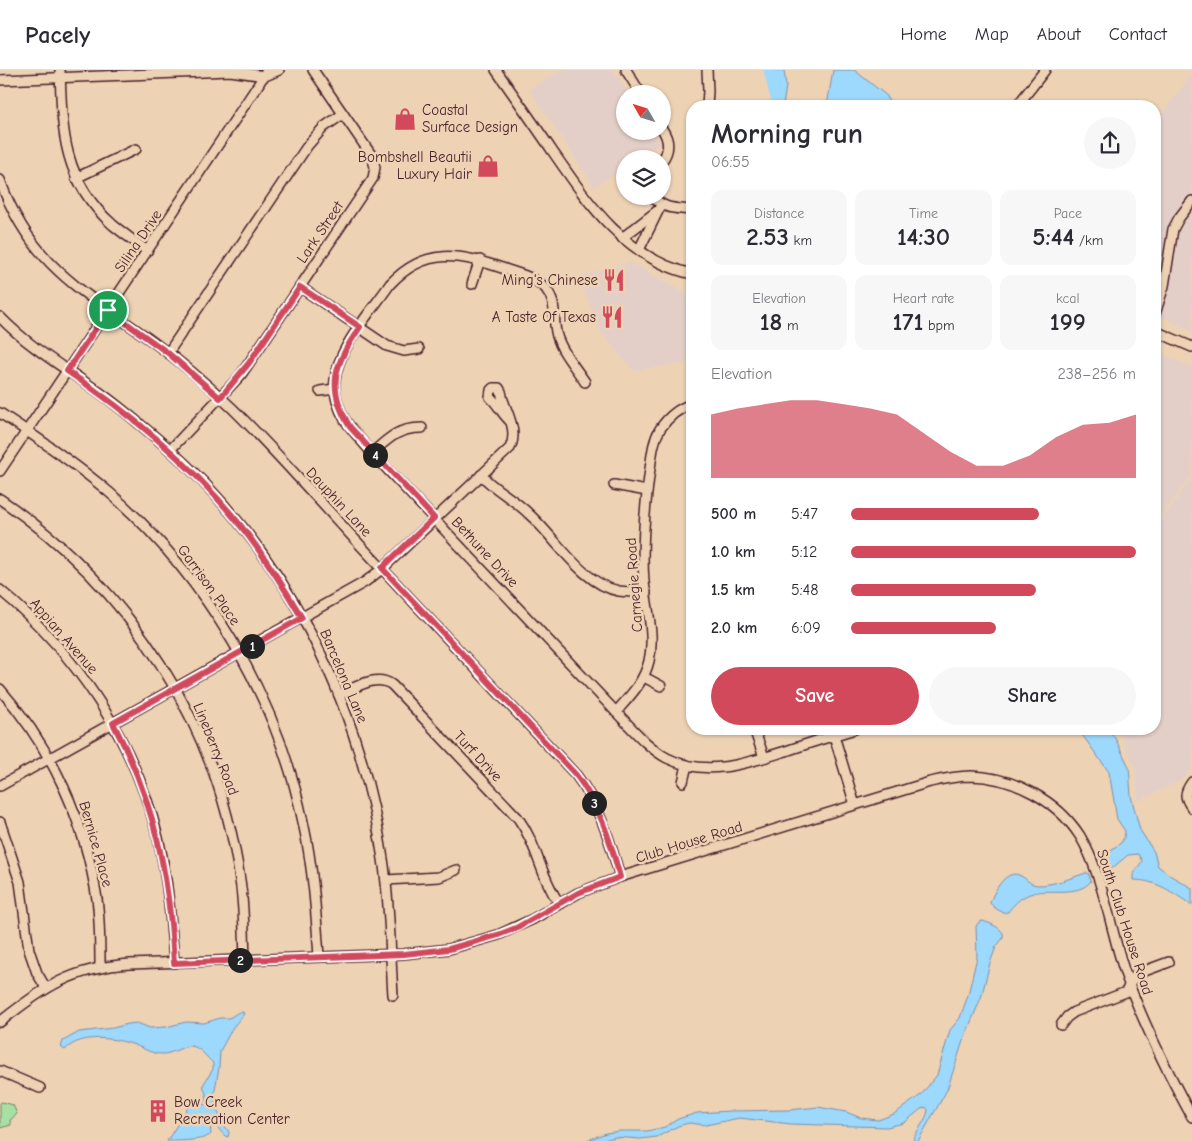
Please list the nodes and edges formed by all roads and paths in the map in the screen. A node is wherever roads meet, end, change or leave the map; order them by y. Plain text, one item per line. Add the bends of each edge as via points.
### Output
1 (279, 70) edge
2 (313, 70) edge
3 (496, 70) edge
4 (626, 70) edge
5 (707, 70) edge
6 (1045, 70) edge
7 (266, 73) edge
8 (60, 74) edge
9 (0, 80) edge
10 (635, 85) edge
11 (707, 100) edge
12 (1022, 100) edge
13 (343, 114) junction
14 (136, 149) dead end
15 (76, 178) junction
16 (0, 180) edge
17 (1192, 201) edge
18 (660, 207) junction
19 (686, 209) edge
20 (622, 238) junction
21 (639, 250) junction
22 (147, 251) junction
23 (480, 260) junction
24 (686, 272) edge
25 (472, 284) dead end
26 (300, 287) junction
27 (1161, 295) edge
28 (108, 310) junction
29 (0, 317) edge
30 (360, 327) junction
31 (1161, 334) edge
32 (1192, 347) edge
33 (419, 349) dead end
34 (168, 353) junction
35 (67, 371) junction
36 (585, 382) dead end
37 (334, 389) junction
38 (320, 390) dead end
39 (220, 398) junction
40 (686, 406) edge
41 (0, 413) edge
42 (510, 421) dead end
43 (422, 428) dead end
44 (27, 431) junction
45 (170, 450) junction
46 (372, 453) junction
47 (0, 471) edge
48 (481, 475) junction
49 (614, 485) dead end
50 (647, 491) junction
51 (0, 499) edge
52 (434, 518) junction
53 (382, 568) junction
54 (0, 590) edge
55 (646, 592) junction
56 (302, 618) junction
57 (239, 653) junction
58 (644, 676) junction
59 (661, 686) dead end
60 (176, 688) junction
61 (0, 689) edge
62 (339, 695) junction
63 (616, 712) junction
64 (113, 723) junction
65 (756, 735) edge
66 (825, 735) edge
67 (834, 735) edge
68 (764, 758) junction
69 (50, 759) junction
70 (687, 765) junction
71 (683, 782) dead end
72 (1192, 782) edge
73 (0, 786) edge
74 (901, 790) joint
75 (855, 805) junction
76 (1192, 808) edge
77 (0, 822) edge
78 (456, 870) dead end
79 (620, 877) junction
80 (386, 880) junction
81 (559, 903) junction
82 (390, 954) junction
83 (318, 957) junction
84 (245, 960) junction
85 (1169, 962) dead end
86 (174, 963) junction
87 (100, 968) junction
88 (1130, 986) junction
89 (46, 988) junction
90 (393, 995) dead end
91 (0, 1022) edge
92 (1061, 1025) dead end
93 (0, 1071) edge
94 (40, 1088) dead end
95 (1192, 1117) edge

1 - 7 street
2 - 13 street
3 - 20 street via 594,209
4 - 10 street
5 - 11 street
6 - 12 street
7 - 8 street
7 - 22 street, Silina Drive
8 - 9 street
8 - 15 street via 63,134
13 - 26 street, Lark Street via 372,156 373,178
13 - 34 street via 324,127 308,145
14 - 15 street
15 - 22 street via 99,211
16 - 28 street, Dauphin Lane via 22,228 44,258 68,281
17 - 27 street via 1173,229
18 - 19 street
18 - 20 street
18 - 21 street
20 - 21 street
21 - 24 street
22 - 28 street, Silina Drive
23 - 25 street
23 - 30 street, Bethune Drive via 437,256 416,263 390,284
23 - 36 street, Bethune Drive via 548,285 557,336
26 - 30 street
26 - 39 street, Lark Street via 249,363
28 - 34 street, Dauphin Lane
28 - 35 street, Silina Drive
29 - 35 street, Barcelona Lane via 30,345
30 - 33 street via 387,346 404,351
30 - 37 street, Bethune Drive via 340,361
31 - 32 street
34 - 39 street, Dauphin Lane
35 - 44 street, Silina Drive
35 - 45 street, Barcelona Lane via 133,418
37 - 38 street
37 - 46 street, Bethune Drive via 344,418
39 - 45 street, Lark Street
39 - 53 street, Dauphin Lane
40 - 50 street, Carnegie Road via 672,415 660,429 653,447
41 - 44 street, Garrison Place
42 - 48 street via 513,433 510,448
43 - 46 street via 395,433
44 - 47 street, Silina Drive
44 - 57 street, Garrison Place via 92,478 131,513 193,581
45 - 56 street, Barcelona Lane via 236,520 270,566
46 - 52 street, Bethune Drive
48 - 52 street
48 - 55 street via 531,515 593,580 619,591
49 - 50 street
50 - 55 street, Carnegie Road via 643,548
51 - 60 street, Lineberry Road via 70,554 101,585 144,639
52 - 53 street
52 - 63 street, Bethune Drive
53 - 56 street via 365,582
53 - 79 street, Dauphin Lane via 579,780 596,805
54 - 64 street, Appian Avenue via 32,618 68,658
55 - 58 street, Carnegie Road via 651,639
56 - 57 street
56 - 62 street, Barcelona Lane
57 - 60 street
57 - 83 street, Garrison Place via 276,730 303,820 312,872
58 - 59 street
58 - 63 street, Carnegie Road
60 - 64 street
60 - 84 street, Lineberry Road via 208,755 228,817 240,881
61 - 69 street, Bernice Place
62 - 80 street, Barcelona Lane via 368,783
62 - 81 street, Turf Drive via 374,680 392,685 518,818 532,839 544,876
63 - 70 street, Bethune Drive via 657,751
64 - 69 street
64 - 86 street, Appian Avenue via 142,785 158,838 168,896
65 - 68 street
66 - 68 street, Bethune Drive
67 - 75 street
68 - 70 street, Bethune Drive via 720,768
69 - 73 street
69 - 87 street, Bernice Place via 70,801 88,853 97,900
70 - 71 street
72 - 76 street via 1186,791 1186,799
74 - 75 street, Club House Road
74 - 88 street, South Club House Road via 946,778 972,776 1016,786 1047,802 1076,831 1088,853
75 - 79 street, Club House Road
77 - 89 street via 20,882 29,950
78 - 80 street via 439,877
79 - 81 street, Club House Road
80 - 82 street, Barcelona Lane
81 - 82 street, Club House Road via 516,928 468,944 434,951
82 - 83 street, Club House Road
82 - 90 street, Barcelona Lane
83 - 84 street, Club House Road
84 - 86 street, Club House Road
85 - 88 street via 1139,973
86 - 87 street, Club House Road
87 - 89 street, Club House Road
88 - 92 street via 1122,994 1074,1012
88 - 95 street, South Club House Road via 1155,1046
89 - 91 street, Club House Road
93 - 94 street

